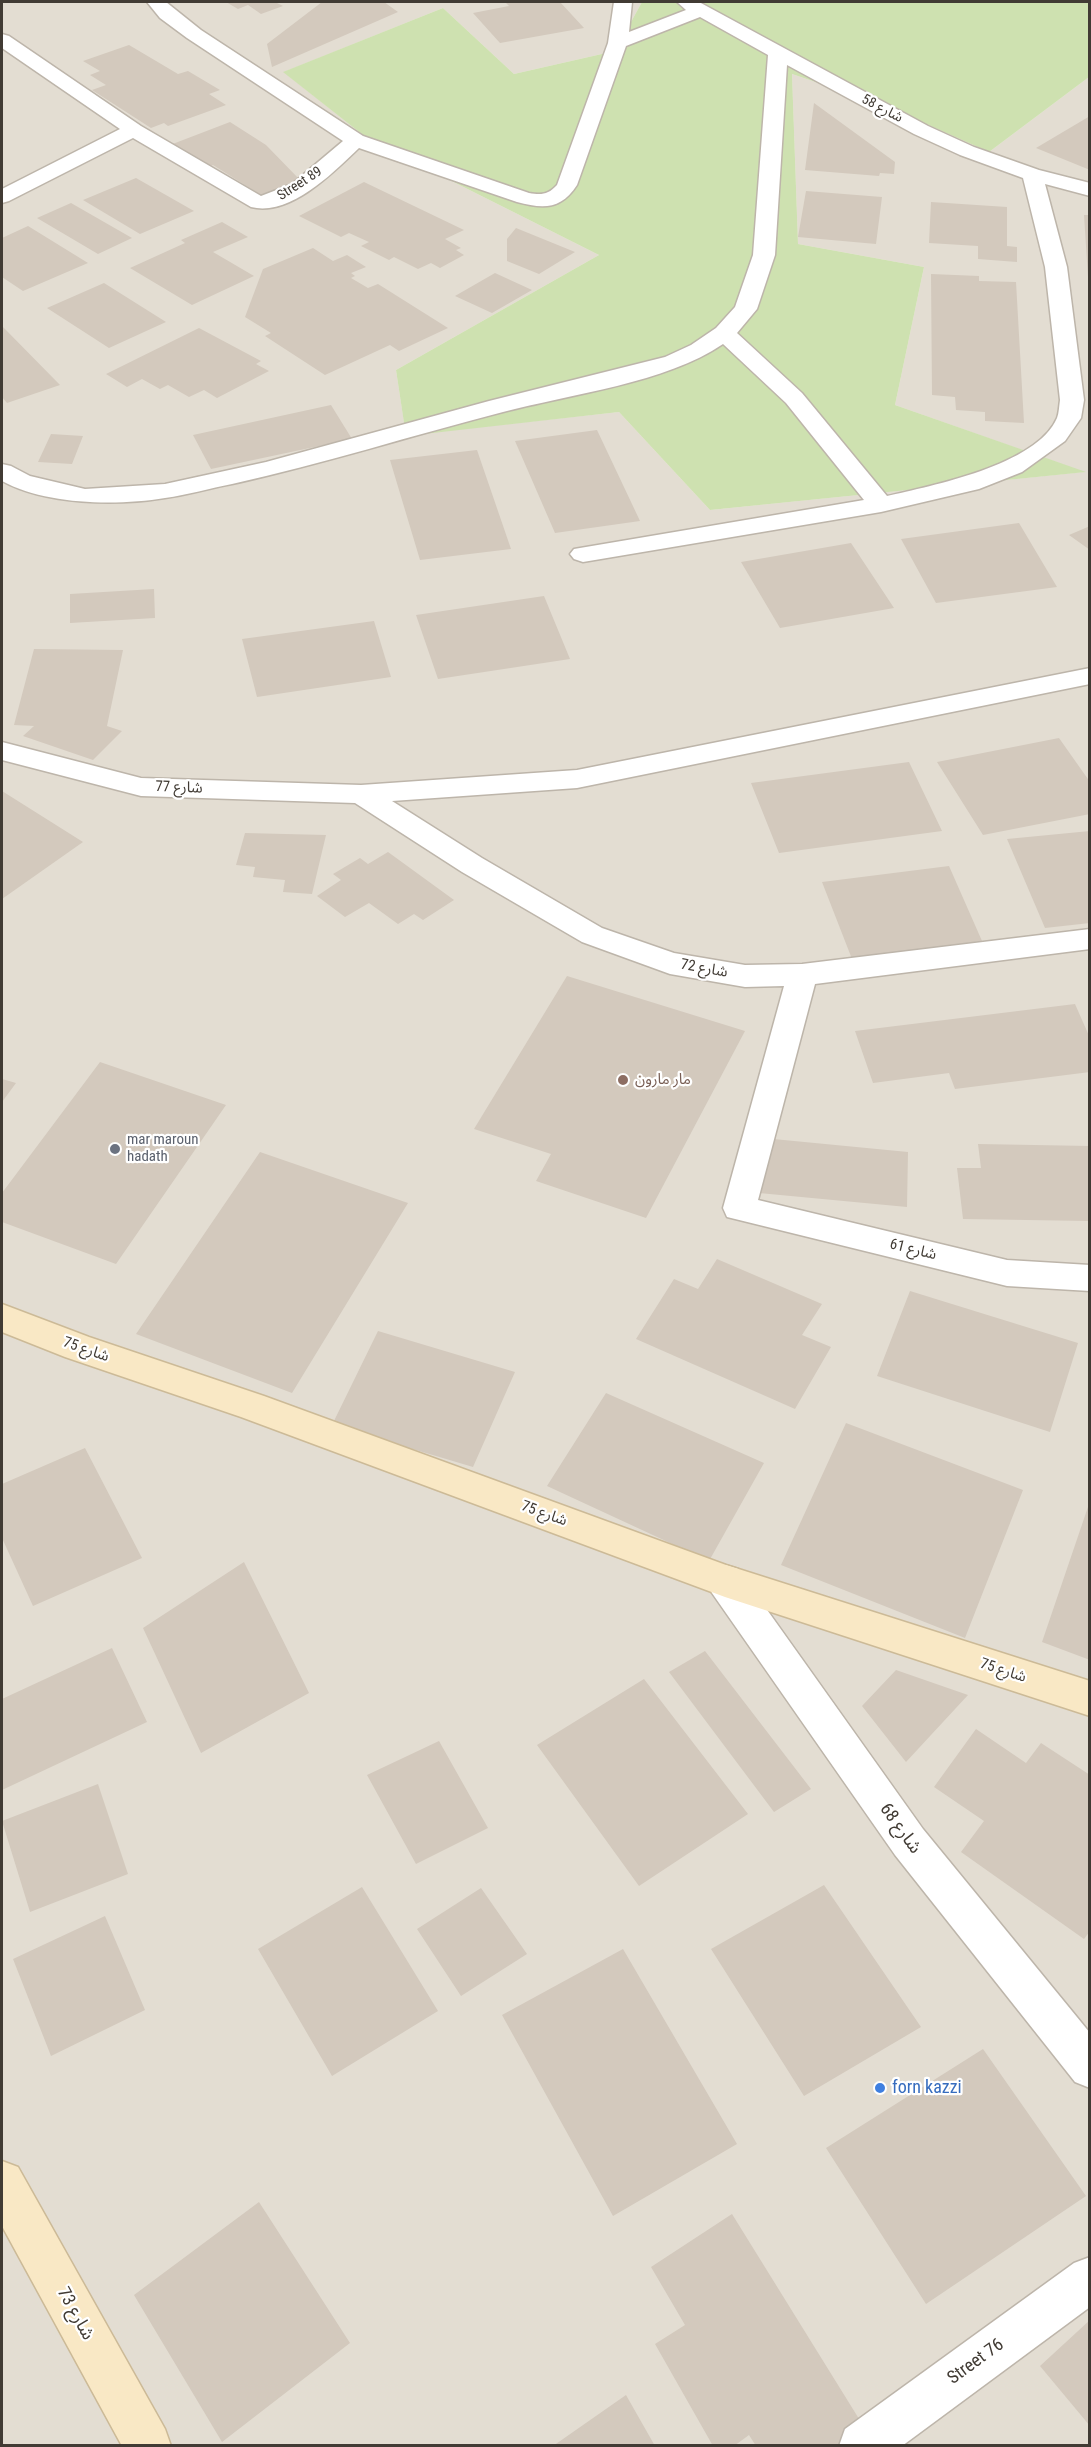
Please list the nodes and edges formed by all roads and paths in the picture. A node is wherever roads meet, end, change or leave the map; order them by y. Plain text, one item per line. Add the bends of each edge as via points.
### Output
1 (156, 2) edge
2 (623, 2) edge
3 (694, 6) edge
4 (2, 40) edge
5 (618, 43) junction
6 (778, 52) junction
7 (134, 130) junction
8 (356, 140) junction
9 (1032, 174) junction
10 (1089, 190) edge
11 (2, 197) edge
12 (724, 333) junction
13 (2, 471) edge
14 (881, 505) junction
15 (584, 554) dead end
16 (1089, 676) edge
17 (2, 751) edge
18 (361, 794) junction
19 (1089, 939) edge
20 (802, 975) junction
21 (1089, 1278) edge
22 (2, 1318) edge
23 (725, 1581) junction
24 (1089, 1699) edge
25 (1089, 2067) edge
26 (2, 2183) edge
27 (1089, 2279) edge
28 (148, 2445) edge
29 (862, 2445) edge

1 - 8 street via 194,34
2 - 5 street
3 - 5 street
3 - 6 street, شارع 58
4 - 7 street, Street 89
5 - 8 street via 567,185 549,201 513,195
6 - 9 street, شارع 58 via 921,130
6 - 12 street via 764,255 746,309
7 - 8 street, Street 89 via 258,203 276,201 315,178
7 - 11 street
9 - 10 street, شارع 58
9 - 14 street via 1056,267 1072,400 1070,418 1057,436 1013,467 970,484
12 - 13 street via 699,350 643,371 208,483 165,491 85,496 22,482
12 - 14 street via 794,398
14 - 15 street
16 - 18 street, شارع 77 via 577,779
17 - 18 street, شارع 77 via 141,787
18 - 20 street, شارع 72 via 592,934 670,963 745,976
19 - 20 street, شارع 72
20 - 21 street, شارع 61 via 739,1208 1006,1273
22 - 23 street, شارع 75
23 - 24 street, شارع 75
23 - 25 street, شارع 68 via 909,1842
26 - 28 street, شارع 73
27 - 29 street, Street 76

